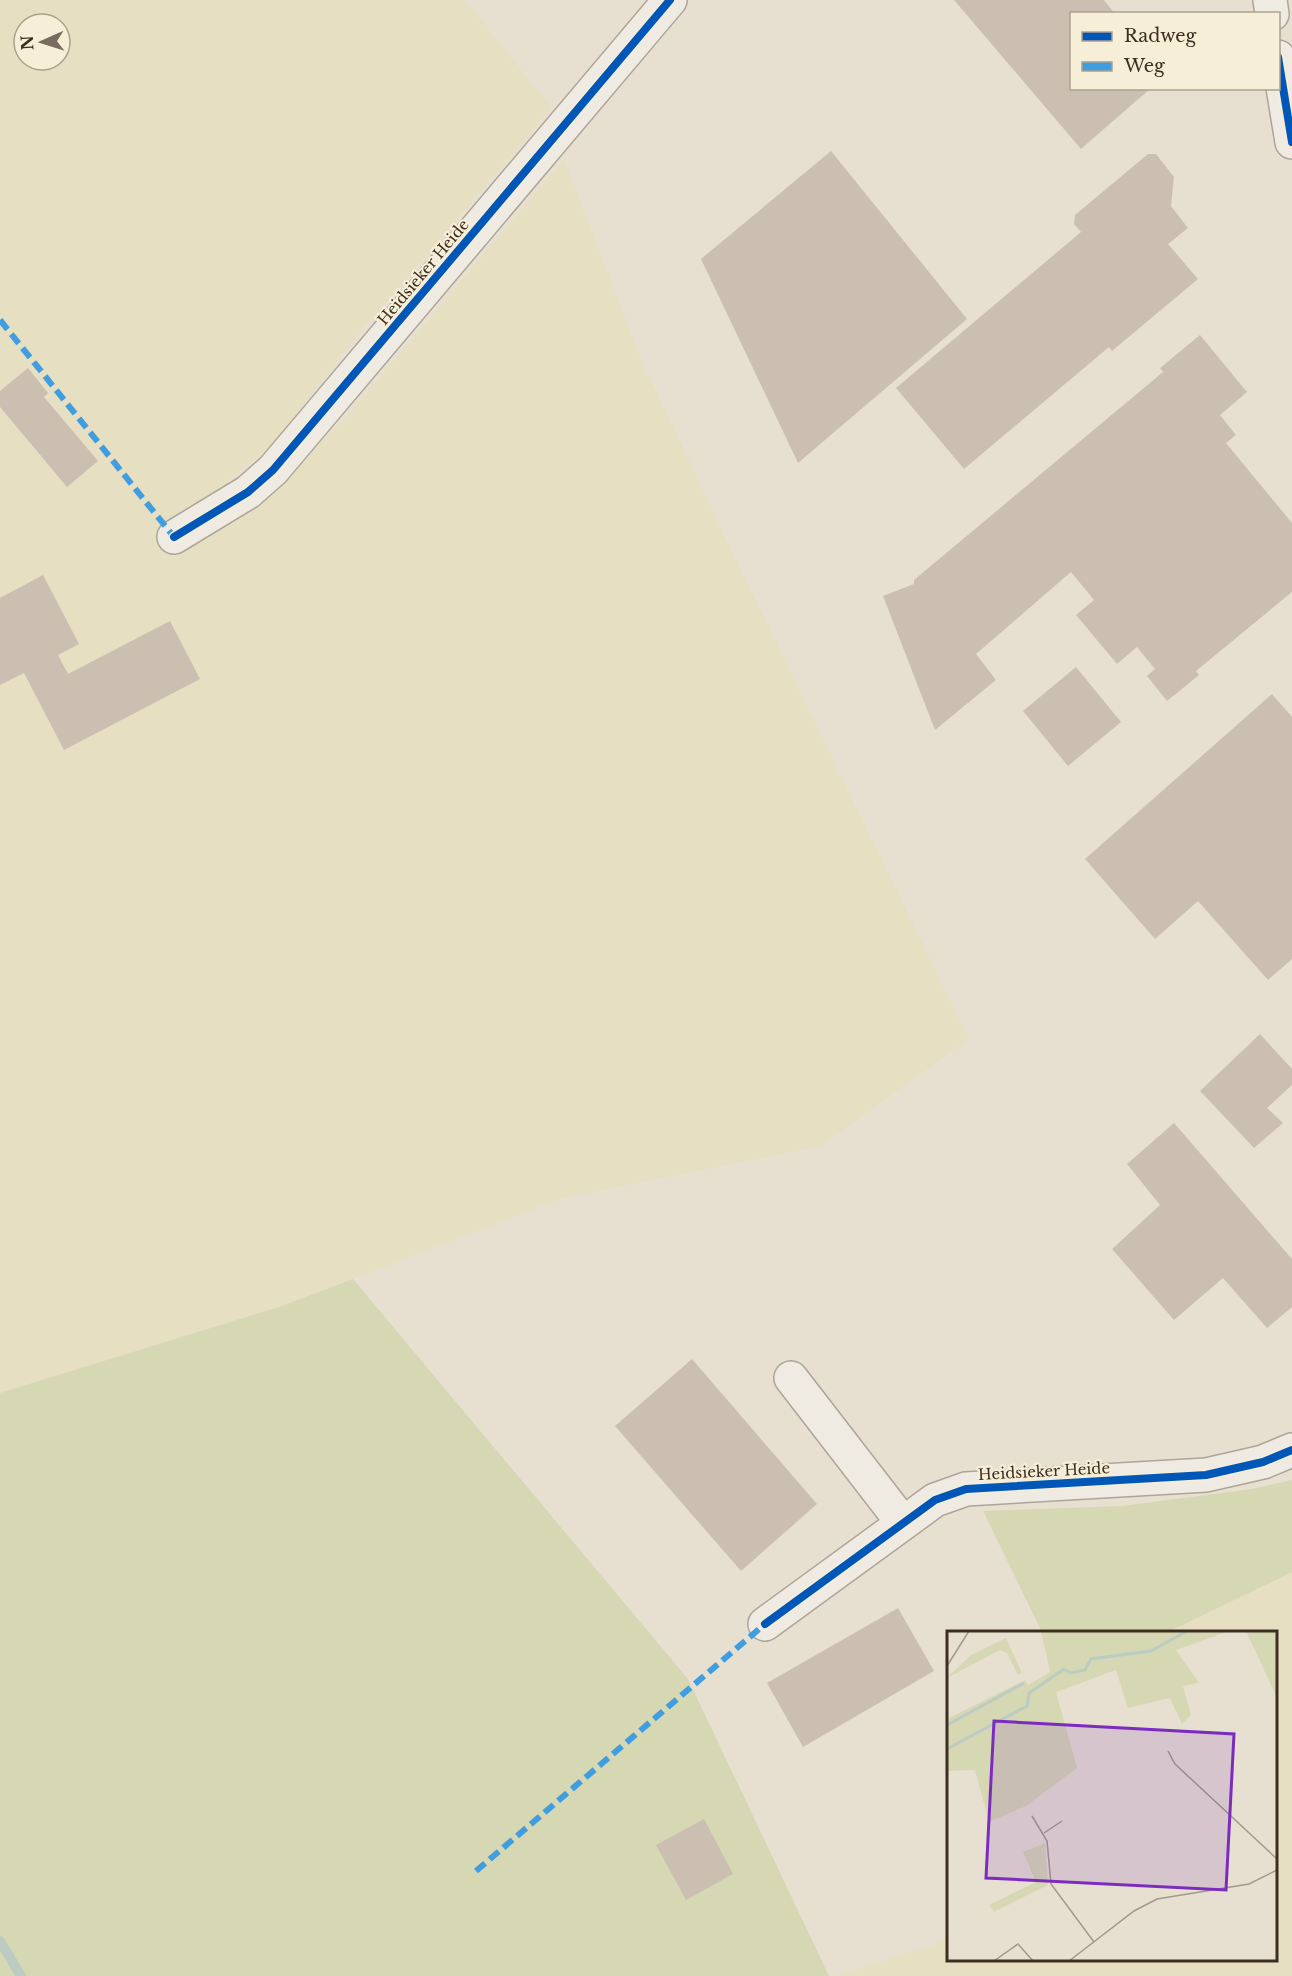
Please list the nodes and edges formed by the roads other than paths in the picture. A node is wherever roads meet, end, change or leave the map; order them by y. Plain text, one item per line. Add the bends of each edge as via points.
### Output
1 (670, 0) edge
2 (1280, 69) edge
3 (1292, 142) edge
4 (174, 537) dead end
5 (791, 1378) dead end
6 (1292, 1450) edge
7 (903, 1523) junction
8 (765, 1624) dead end

1 - 4 street, Heidsieker Heide via 273,470 248,492
2 - 3 street
5 - 7 street
6 - 7 street, Heidsieker Heide via 1263,1462 1206,1475 966,1489 934,1500
7 - 8 street, Heidsieker Heide

